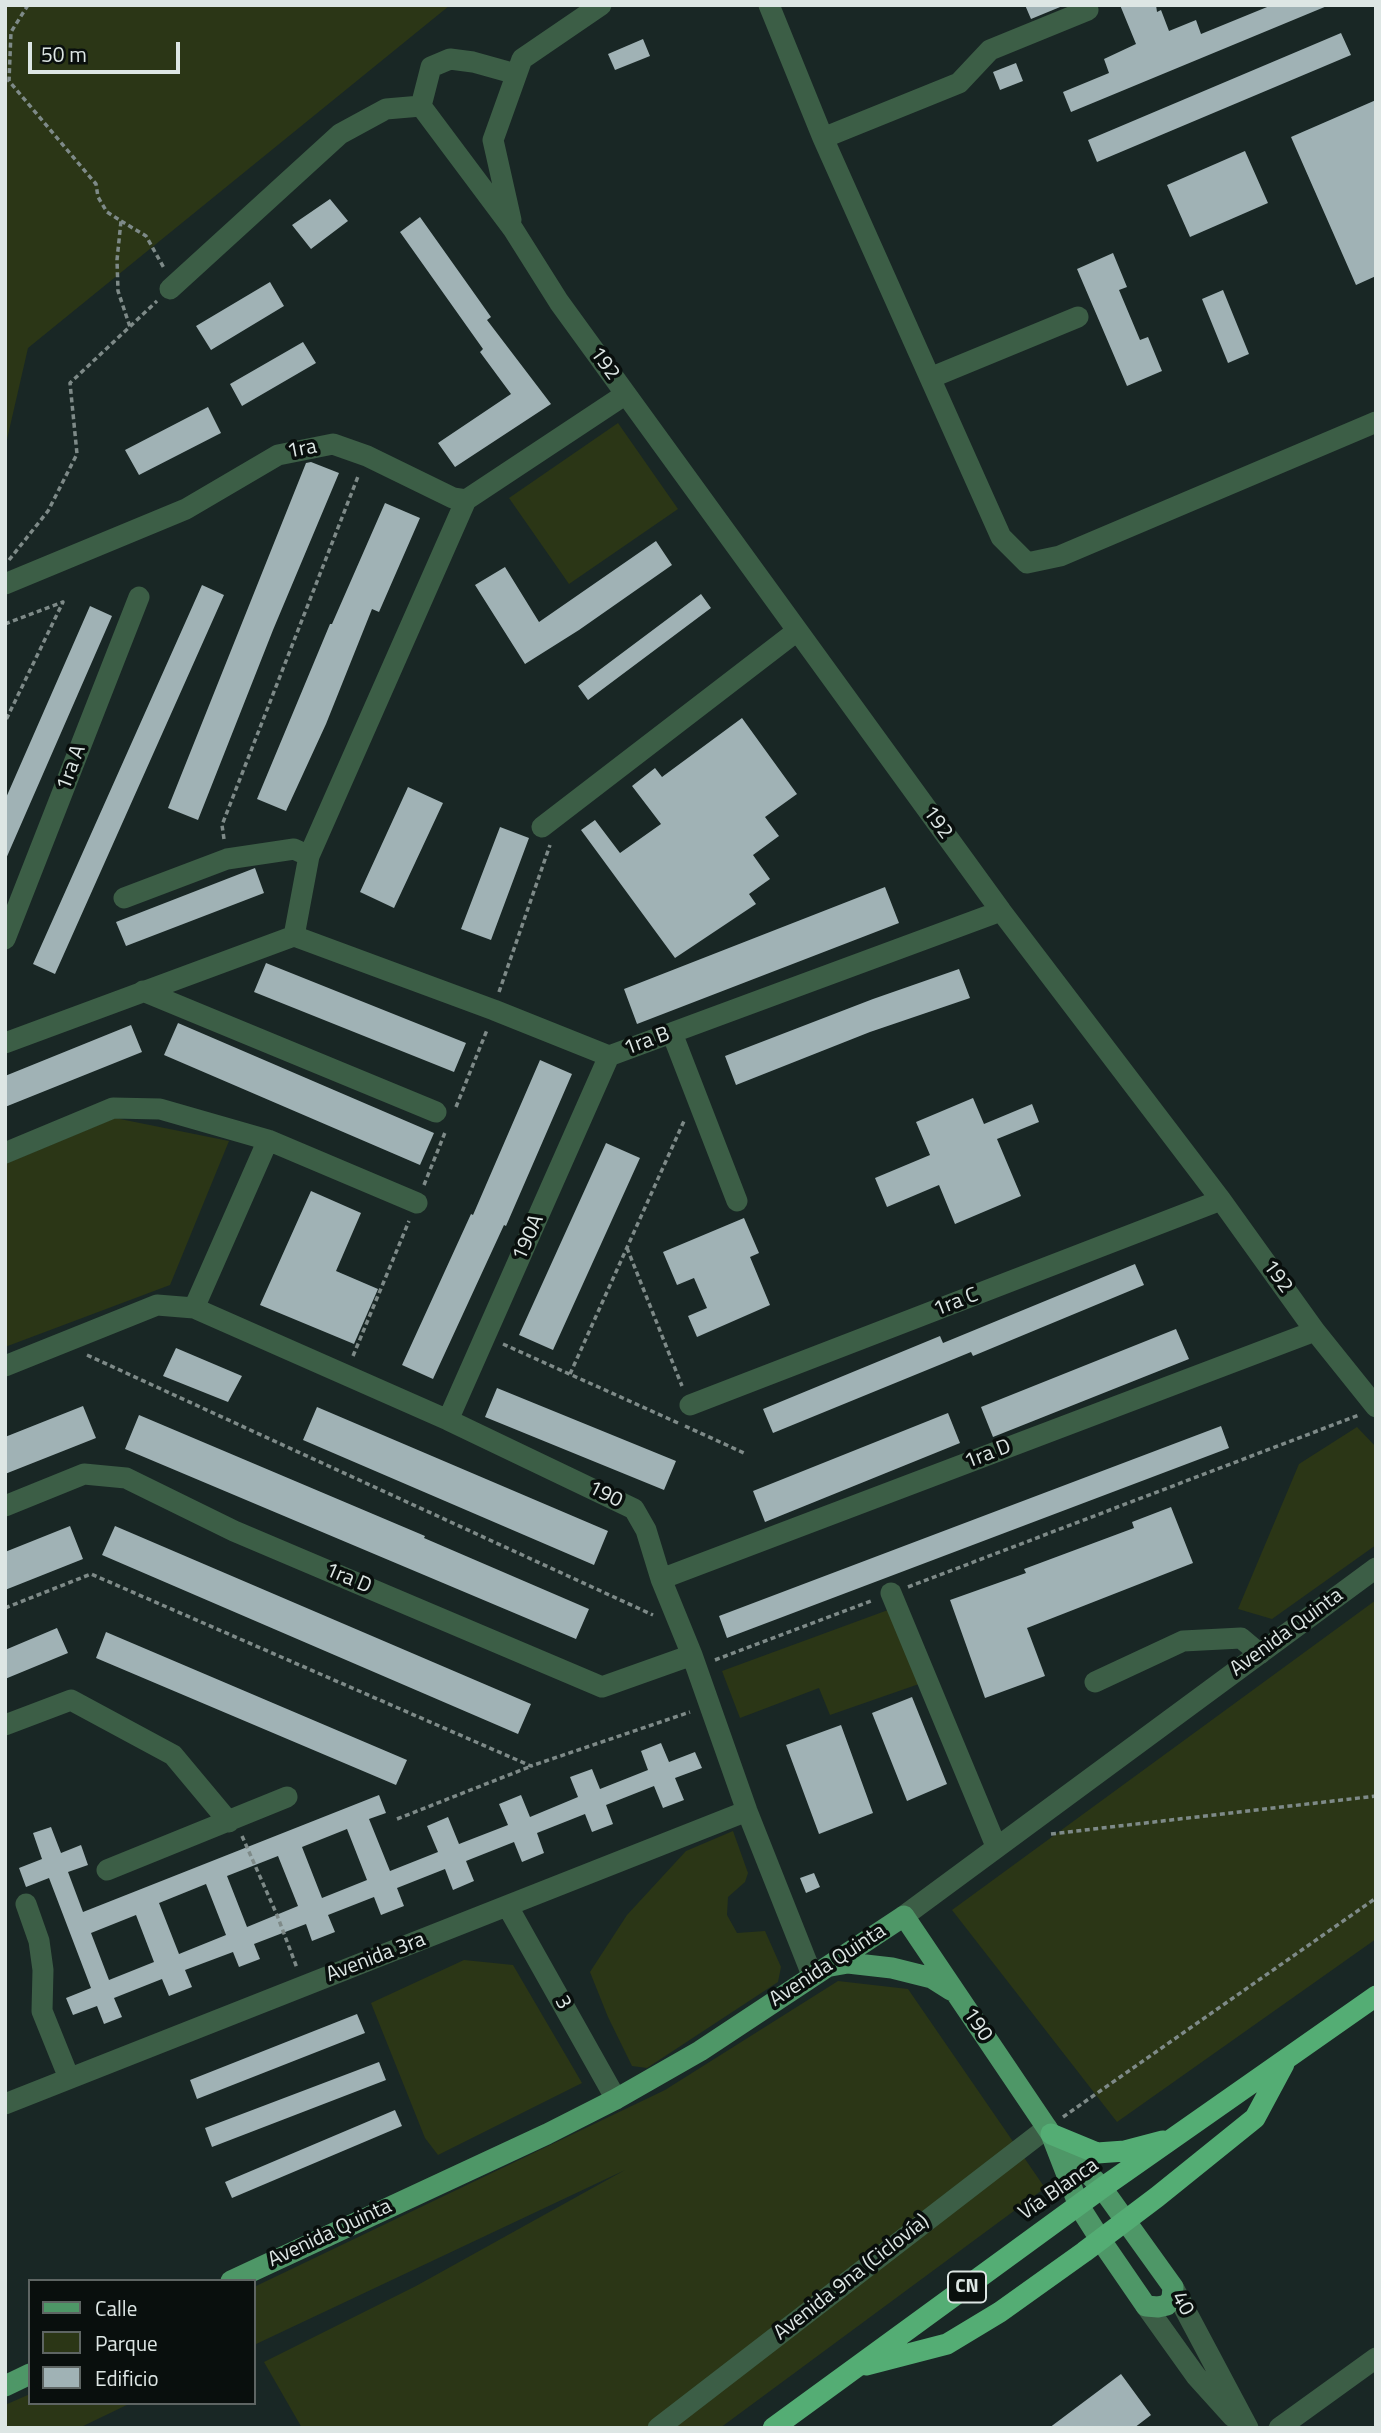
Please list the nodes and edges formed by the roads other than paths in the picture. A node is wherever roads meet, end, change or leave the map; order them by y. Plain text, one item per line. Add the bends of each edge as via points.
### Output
1 (601, 5) edge
2 (769, 5) edge
3 (1088, 10) dead end
4 (519, 66) junction
5 (421, 106) junction
6 (822, 138) junction
7 (513, 229) junction
8 (170, 289) road end
9 (1078, 317) dead end
10 (930, 378) junction
11 (626, 394) junction
12 (1376, 422) edge
13 (466, 500) junction
14 (5, 584) edge
15 (139, 597) dead end
16 (797, 631) junction
17 (542, 827) dead end
18 (309, 856) junction
19 (124, 898) dead end
20 (1001, 911) junction
21 (294, 936) junction
22 (5, 939) edge
23 (144, 992) junction
24 (672, 1033) junction
25 (5, 1043) edge
26 (609, 1056) junction
27 (436, 1112) dead end
28 (268, 1140) junction
29 (5, 1153) edge
30 (1221, 1200) junction
31 (737, 1201) dead end
32 (417, 1203) dead end
33 (194, 1308) junction
34 (1315, 1331) junction
35 (5, 1366) edge
36 (690, 1405) road end
37 (1369, 1410) edge
38 (448, 1420) junction
39 (5, 1506) edge
40 (1376, 1569) edge
41 (661, 1579) junction
42 (891, 1593) road end
43 (1260, 1654) junction
44 (695, 1661) junction
45 (1095, 1682) dead end
46 (5, 1725) edge
47 (287, 1797) dead end
48 (747, 1811) junction
49 (229, 1822) junction
50 (996, 1846) junction
51 (107, 1870) dead end
52 (26, 1904) dead end
53 (508, 1907) junction
54 (904, 1916) junction
55 (818, 1971) junction
56 (956, 1993) junction
57 (1376, 1996) edge
58 (1287, 2058) junction
59 (69, 2078) junction
60 (616, 2099) junction
61 (5, 2104) edge
62 (1049, 2131) junction
63 (1175, 2138) junction
64 (1102, 2188) junction
65 (1079, 2206) junction
66 (1126, 2220) junction
67 (1100, 2239) junction
68 (235, 2279) edge
69 (1172, 2287) junction
70 (1146, 2306) junction
71 (1376, 2358) edge
72 (854, 2369) junction
73 (28, 2375) edge
74 (5, 2386) edge
75 (658, 2428) edge
76 (773, 2428) edge
77 (1242, 2428) edge
78 (1248, 2428) edge
79 (1279, 2428) edge

1 - 4 street
2 - 6 street
3 - 6 street via 990,50 959,83
4 - 5 street via 450,59 431,68
4 - 7 street, 192 via 493,140
5 - 7 street, 192
5 - 8 street via 386,109 340,134
6 - 10 street
7 - 11 street, 192
9 - 10 street
10 - 12 street via 1001,537 1027,563 1060,556
11 - 13 street
11 - 16 street, 192
13 - 14 street, 1ra via 333,444 278,455 187,509
13 - 18 street
15 - 22 street, 1ra A
16 - 17 street
16 - 20 street, 192
18 - 19 street via 294,849 227,859
18 - 21 street
20 - 24 street, 1ra B
20 - 30 street, 192
21 - 23 street
21 - 26 street, 1ra B
23 - 25 street
23 - 27 street
24 - 26 street, 1ra B
24 - 31 street
26 - 38 street, 190A
28 - 29 street via 160,1109 113,1108
28 - 32 street
28 - 33 street
30 - 34 street, 192
30 - 36 street, 1ra C
33 - 35 street, 190 via 156,1305
33 - 38 street, 190
34 - 37 street, 192
34 - 41 street, 1ra D
38 - 41 street, 190 via 634,1509 646,1530
39 - 44 street, 1ra D via 84,1474 126,1478 234,1531 602,1687
40 - 43 street, Avenida Quinta
41 - 44 street, 190
42 - 50 street
43 - 45 street via 1241,1638 1184,1641
43 - 50 street, Avenida Quinta
44 - 48 street, 190
46 - 49 street via 71,1700 173,1755
47 - 49 street
48 - 53 street, Avenida 3ra
48 - 55 street, 190
49 - 51 street
50 - 54 street, Avenida Quinta
52 - 59 street via 42,1960 42,2011
53 - 59 street, Avenida 3ra
53 - 60 street, 3
54 - 55 main road, Avenida Quinta
54 - 56 main road, 190
55 - 56 main road via 848,1963 892,1968 932,1978
55 - 60 main road, Avenida Quinta via 699,2051
56 - 62 main road, 190
57 - 58 highway, Vía Blanca / CN
58 - 63 highway, Vía Blanca / CN
58 - 66 highway via 1255,2118
59 - 61 street, Avenida 3ra
60 - 68 main road, Avenida Quinta
62 - 63 highway via 1097,2153
62 - 64 main road, 190
62 - 65 main road, 190
62 - 75 street, Avenida 9na (Ciclovía)
63 - 64 highway, Vía Blanca / CN
64 - 65 highway, Vía Blanca / CN
64 - 66 main road, 40
65 - 67 main road, 40
65 - 72 highway, Vía Blanca / CN
66 - 67 highway
66 - 69 main road, 40
67 - 70 main road, 40
67 - 72 highway via 1000,2312 947,2344
69 - 70 main road via 1167,2305
69 - 78 street, 40
70 - 77 street, 40 via 1196,2376
71 - 79 street
72 - 76 highway, Vía Blanca / CN
73 - 74 main road

